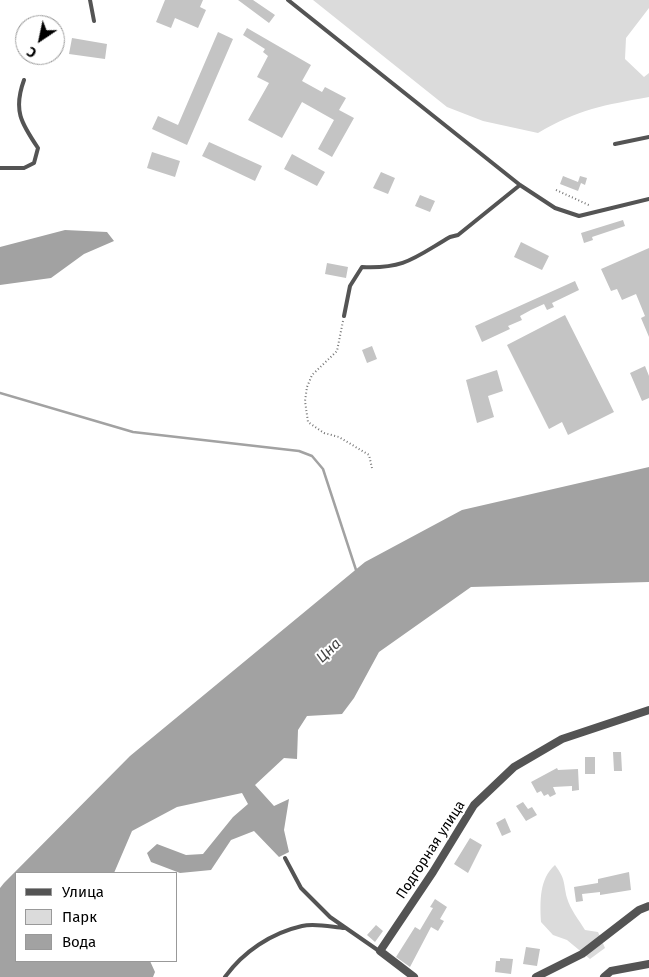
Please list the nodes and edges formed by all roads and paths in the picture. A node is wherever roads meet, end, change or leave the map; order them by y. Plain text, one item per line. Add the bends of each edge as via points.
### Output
1 (90, 0) edge
2 (288, 0) edge
3 (94, 21) dead end
4 (24, 80) dead end
5 (649, 137) edge
6 (615, 144) dead end
7 (0, 168) edge
8 (520, 185) junction
9 (556, 190) dead end
10 (649, 199) edge
11 (600, 210) junction
12 (344, 316) joint
13 (372, 468) dead end
14 (649, 710) edge
15 (285, 858) dead end
16 (649, 906) edge
17 (345, 928) junction
18 (380, 951) junction
19 (649, 964) edge
20 (225, 977) edge
21 (414, 977) edge
22 (536, 977) edge
23 (604, 977) edge

1 - 3 lane
2 - 8 lane
4 - 7 lane via 19,113 24,128 38,148 37,157 34,163 24,168
5 - 6 lane
8 - 11 lane via 554,208 579,216
8 - 12 lane via 458,235 404,264 388,268 362,267 350,286
9 - 11 path
10 - 11 lane
12 - 13 path via 337,351 312,375 307,387 308,422 324,434 339,437 369,455
14 - 18 street, Подгорная улица via 562,739 514,767 474,805
15 - 17 lane via 301,888
16 - 22 street via 639,910 582,954
17 - 18 lane
17 - 20 lane via 304,925 262,940
18 - 21 street
19 - 23 street via 611,971

